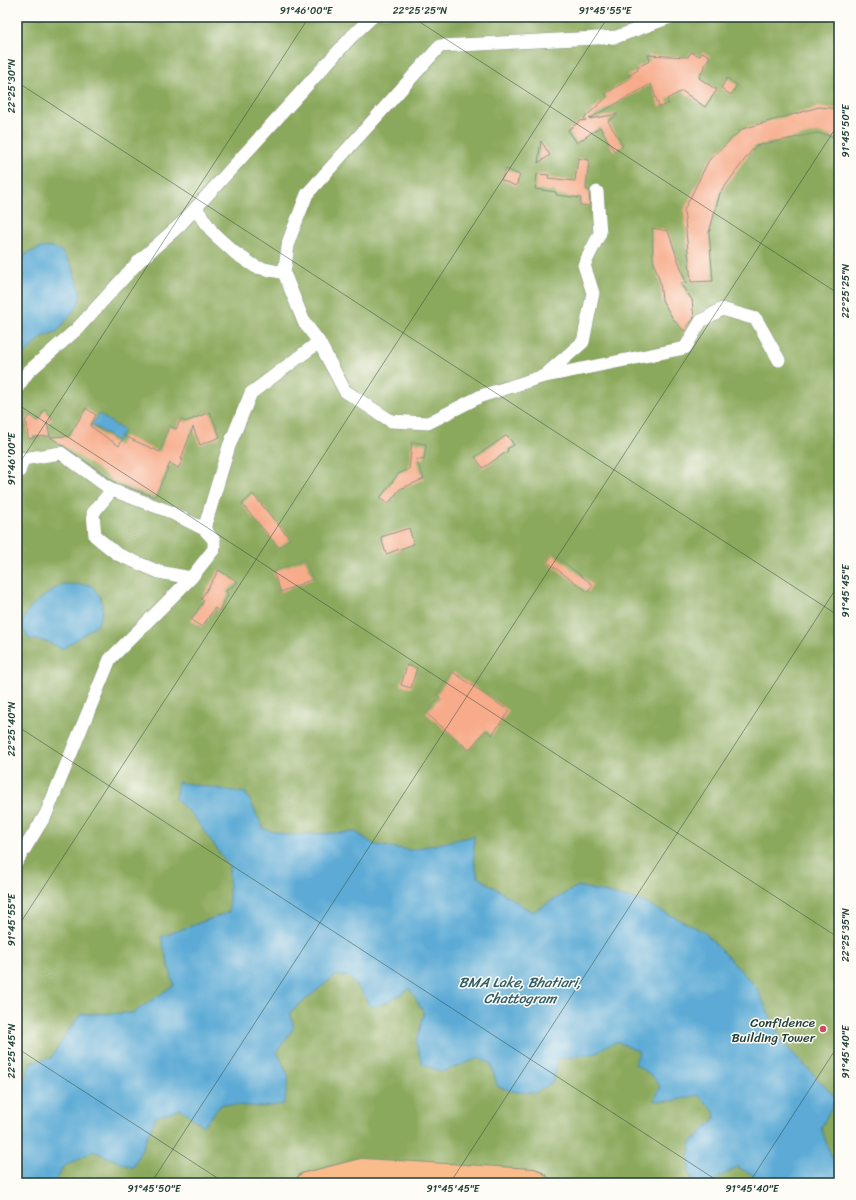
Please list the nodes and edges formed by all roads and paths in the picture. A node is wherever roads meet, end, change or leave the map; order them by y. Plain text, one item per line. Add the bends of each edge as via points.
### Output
1 (372, 17) edge
2 (671, 17) edge
3 (597, 192) dead end
4 (196, 208) junction
5 (284, 273) junction
6 (319, 342) junction
7 (779, 360) dead end
8 (544, 376) junction
9 (17, 388) edge
10 (20, 458) edge
11 (17, 473) edge
12 (112, 490) junction
13 (204, 529) junction
14 (190, 578) junction
15 (17, 861) edge
16 (306, 1183) edge
17 (539, 1183) edge

1 - 4 street
2 - 5 street via 616,37 440,46 307,194 289,240
3 - 8 street via 600,233 584,265 593,293 583,342
4 - 5 street via 213,232 235,253 256,267
4 - 9 street via 139,261 77,329 28,372
5 - 6 street via 304,322
6 - 8 street via 345,391 391,421 428,423 481,396
6 - 13 street via 251,393 229,446
7 - 8 street via 756,319 722,309 701,321 686,348
10 - 11 street
10 - 12 street via 61,453
12 - 13 street via 168,511
12 - 14 street via 93,513 94,536 117,554 159,572
13 - 14 street via 214,540 214,549
14 - 15 street via 110,660 46,814
16 - 17 main road via 362,1169 533,1179

